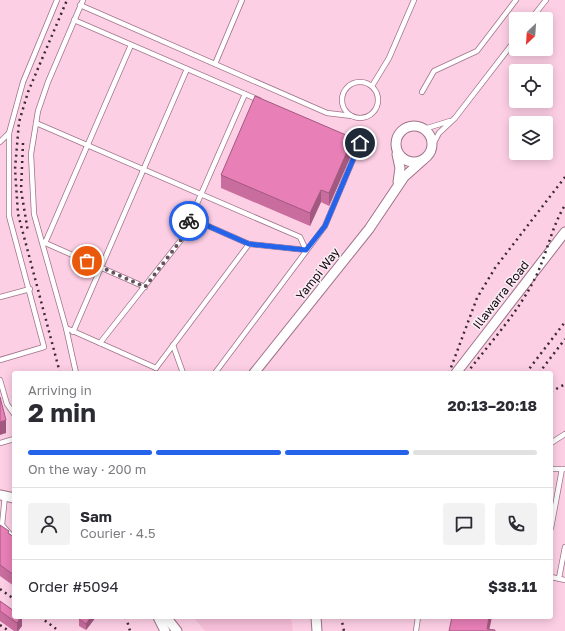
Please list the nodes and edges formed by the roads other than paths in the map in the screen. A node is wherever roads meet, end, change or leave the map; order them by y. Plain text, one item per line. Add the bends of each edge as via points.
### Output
1 (57, 0) edge
2 (82, 0) edge
3 (242, 0) edge
4 (414, 0) edge
5 (516, 0) edge
6 (546, 0) edge
7 (80, 5) junction
8 (537, 12) edge
9 (74, 20) junction
10 (131, 45) junction
11 (509, 48) edge
12 (215, 64) junction
13 (188, 69) junction
14 (372, 86) junction
15 (422, 92) dead end
16 (245, 94) junction
17 (266, 103) edge
18 (352, 116) junction
19 (455, 118) junction
20 (36, 123) junction
21 (424, 129) junction
22 (9, 133) junction
23 (345, 137) edge
24 (0, 142) edge
25 (88, 145) junction
26 (396, 148) junction
27 (430, 150) junction
28 (423, 160) junction
29 (144, 169) junction
30 (397, 188) junction
31 (201, 194) junction
32 (190, 218) junction
33 (565, 232) edge
34 (43, 242) junction
35 (249, 244) junction
36 (306, 250) junction
37 (101, 268) junction
38 (145, 287) junction
39 (30, 289) junction
40 (0, 297) edge
41 (66, 328) junction
42 (73, 332) junction
43 (100, 343) junction
44 (173, 345) junction
45 (0, 360) edge
46 (264, 361) junction
47 (156, 368) junction
48 (76, 371) edge
49 (157, 371) edge
50 (182, 371) edge
51 (216, 371) edge
52 (256, 371) edge
53 (261, 371) edge
54 (458, 371) edge
55 (0, 380) edge
56 (12, 411) edge
57 (565, 434) edge
58 (12, 440) edge
59 (553, 442) edge
60 (0, 443) edge
61 (563, 469) edge
62 (6, 496) edge
63 (553, 518) edge
64 (12, 537) edge
65 (565, 548) edge
66 (553, 577) edge
67 (559, 578) junction
68 (565, 580) edge
69 (159, 619) edge
70 (168, 619) edge
71 (316, 619) edge
72 (418, 619) edge
73 (165, 631) edge
74 (177, 631) edge
75 (317, 631) edge
76 (416, 631) edge

1 - 22 lane via 22,82
2 - 7 lane
3 - 12 lane
4 - 14 lane via 389,58
5 - 15 lane via 477,51 434,71
6 - 8 lane
7 - 9 lane
7 - 12 lane
9 - 10 lane
9 - 20 lane via 48,82
10 - 13 lane
10 - 25 lane
11 - 19 lane, Yampi Way
12 - 18 lane via 328,113
13 - 16 lane
13 - 29 lane
14 - 18 lane via 378,94 376,110 362,118
14 - 18 lane via 354,82 345,90 343,108
16 - 17 lane
16 - 31 lane
19 - 21 lane
19 - 27 lane, Yampi Way via 439,133
20 - 25 lane
20 - 34 lane via 31,154 34,214
21 - 26 street via 412,126 402,130 396,140
21 - 27 street via 431,139
22 - 24 lane
22 - 39 lane via 9,216
23 - 36 lane via 360,143 325,226
25 - 29 lane
25 - 34 lane
26 - 28 street via 400,156 407,161
26 - 30 street, Yampi Way via 400,168
27 - 28 street, Yampi Way
28 - 30 street, Yampi Way via 404,177
29 - 31 lane
29 - 37 lane
30 - 46 street, Yampi Way via 369,229
31 - 32 lane
31 - 36 lane via 300,237
32 - 35 lane
32 - 38 lane via 181,240
33 - 54 street, Illawarra Road
34 - 37 lane
34 - 41 lane
35 - 36 lane
35 - 44 lane
36 - 51 lane
37 - 38 lane
37 - 42 lane
38 - 43 lane
39 - 40 lane
39 - 45 lane via 44,347
41 - 42 lane
41 - 48 lane
42 - 43 lane
43 - 47 lane
44 - 47 lane
44 - 50 lane
46 - 52 street, Yampi Way
46 - 53 lane
47 - 49 lane
55 - 56 lane via 7,404
57 - 59 lane
58 - 60 lane
61 - 63 lane
62 - 64 lane via 2,525
65 - 67 lane
66 - 67 lane
67 - 68 lane
69 - 73 street
70 - 74 street
71 - 75 street
72 - 76 lane

